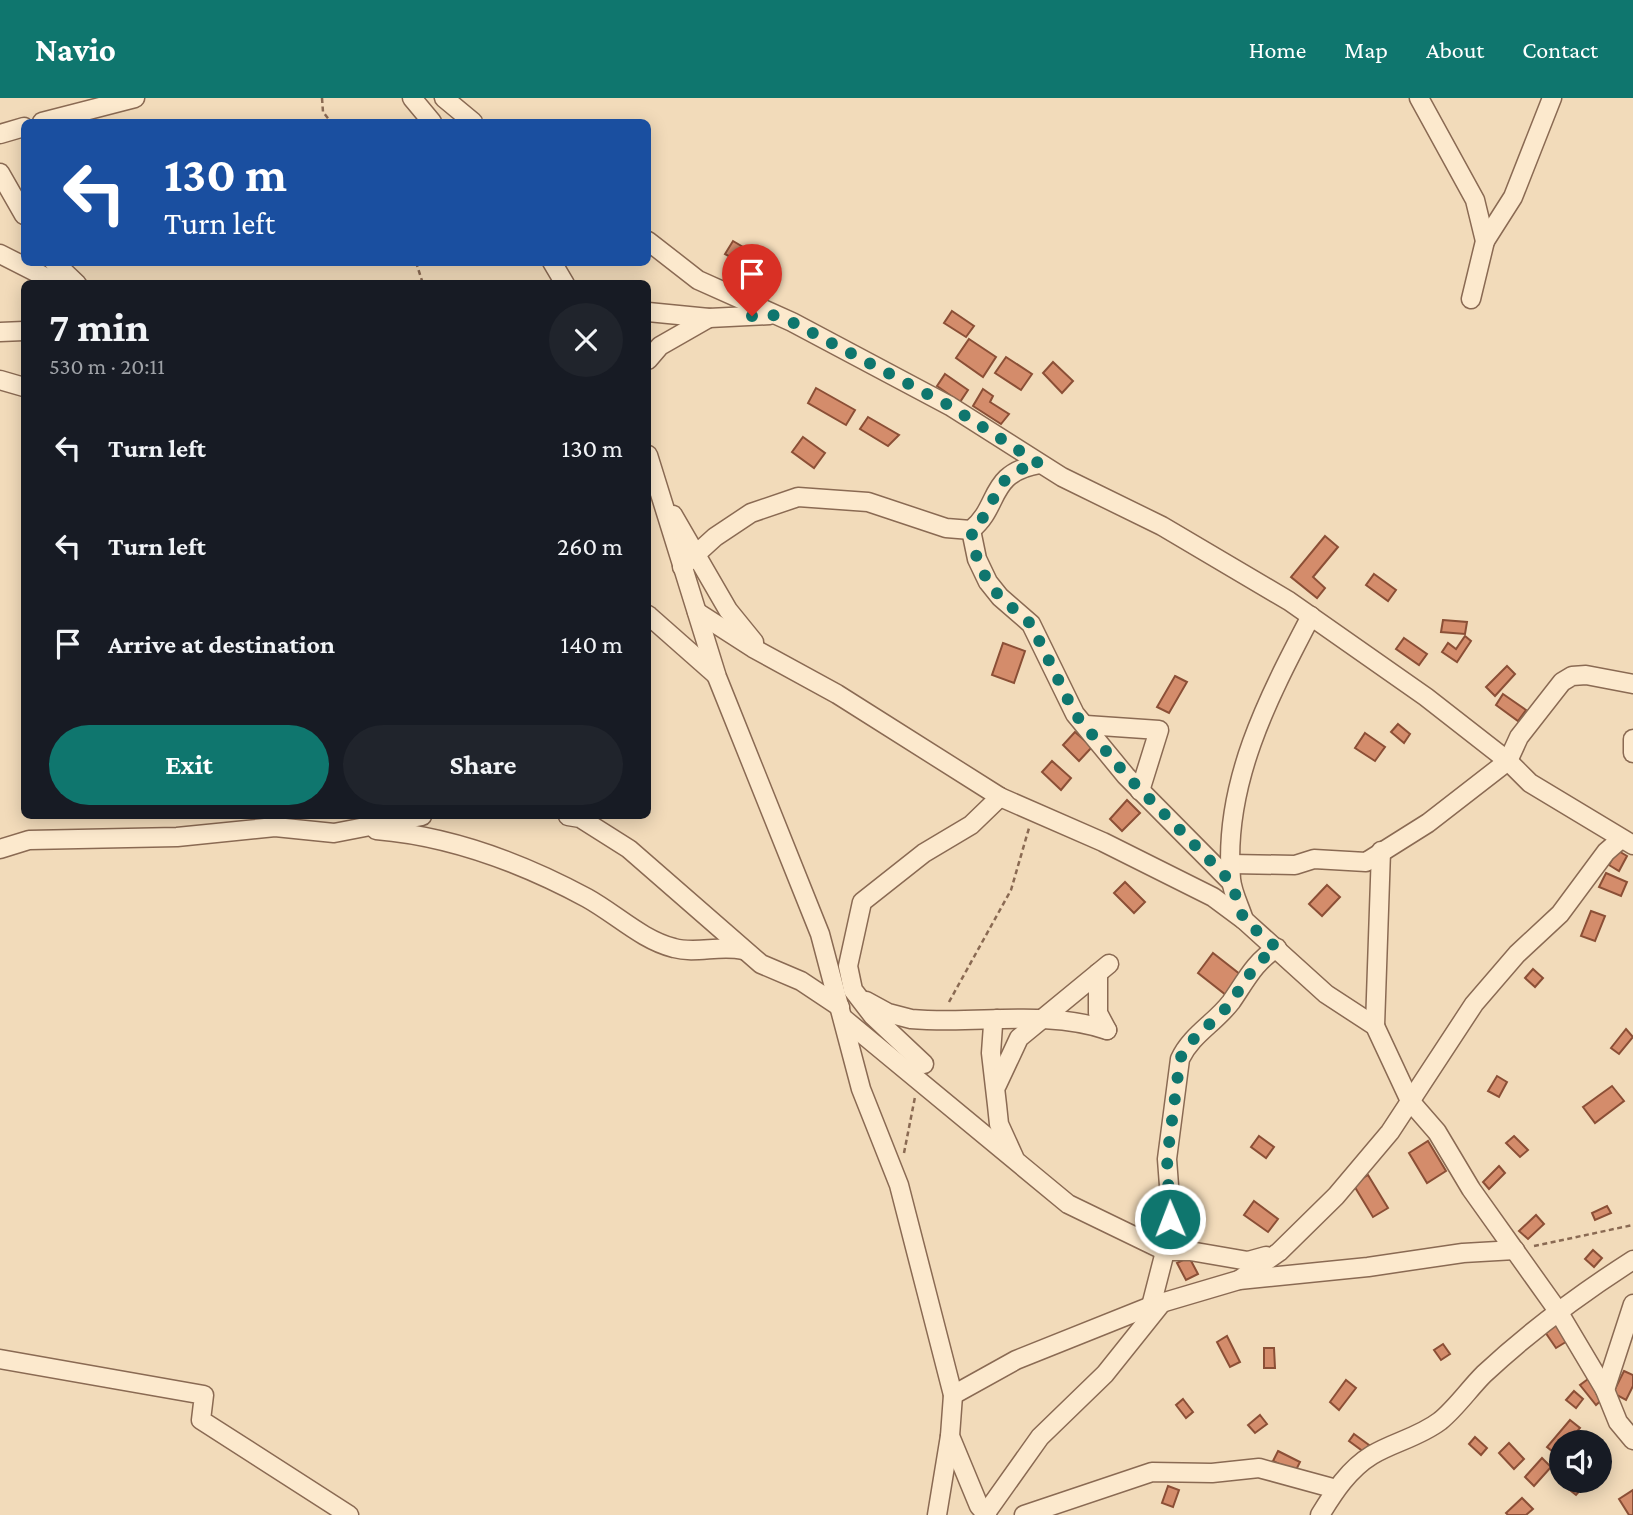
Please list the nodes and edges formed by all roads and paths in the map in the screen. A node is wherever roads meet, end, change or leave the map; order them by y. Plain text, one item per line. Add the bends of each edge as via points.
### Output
1 (135, 98) edge
2 (322, 98) edge
3 (412, 98) edge
4 (444, 98) edge
5 (1419, 98) edge
6 (1552, 98) edge
7 (54, 119) edge
8 (328, 119) edge
9 (430, 119) edge
10 (469, 119) edge
11 (21, 128) edge
12 (0, 134) edge
13 (0, 173) edge
14 (21, 210) edge
15 (1485, 241) junction
16 (651, 243) edge
17 (0, 254) edge
18 (21, 265) edge
19 (24, 266) edge
20 (58, 266) edge
21 (51, 280) edge
22 (73, 280) edge
23 (1471, 299) dead end
24 (651, 312) edge
25 (773, 315) junction
26 (709, 318) junction
27 (21, 331) edge
28 (0, 332) edge
29 (651, 356) edge
30 (0, 380) edge
31 (21, 386) edge
32 (651, 464) edge
33 (1040, 464) junction
34 (662, 498) junction
35 (971, 530) junction
36 (697, 553) junction
37 (682, 567) junction
38 (697, 612) junction
39 (1311, 616) junction
40 (651, 618) edge
41 (775, 660) junction
42 (718, 677) junction
43 (1633, 684) edge
44 (1086, 725) junction
45 (1633, 739) edge
46 (1633, 753) edge
47 (1508, 761) junction
48 (1140, 791) junction
49 (1000, 797) junction
50 (1033, 811) junction
51 (408, 819) edge
52 (582, 819) edge
53 (362, 829) junction
54 (1627, 842) edge
55 (0, 849) edge
56 (1381, 851) junction
57 (1231, 864) junction
58 (1231, 882) junction
59 (1244, 920) junction
60 (1277, 948) junction
61 (743, 950) junction
62 (853, 990) junction
63 (842, 1012) junction
64 (997, 1019) junction
65 (1041, 1020) junction
66 (940, 1021) junction
67 (1376, 1026) junction
68 (922, 1072) junction
69 (997, 1085) junction
70 (1410, 1101) junction
71 (1016, 1161) junction
72 (899, 1185) junction
73 (1633, 1225) edge
74 (1515, 1250) junction
75 (1165, 1251) junction
76 (1279, 1252) junction
77 (1633, 1260) edge
78 (1239, 1280) junction
79 (1633, 1304) edge
80 (1156, 1305) junction
81 (1558, 1311) junction
82 (0, 1359) edge
83 (1605, 1390) junction
84 (953, 1395) junction
85 (950, 1436) junction
86 (1633, 1440) edge
87 (1336, 1489) junction
88 (986, 1514) edge
89 (349, 1515) edge
90 (937, 1515) edge
91 (1024, 1515) edge
92 (1320, 1515) edge

1 - 7 street
2 - 8 path
3 - 9 street
4 - 10 street
5 - 15 street via 1475,200
6 - 15 street via 1513,197
11 - 12 street
13 - 14 street
15 - 23 street
16 - 25 street via 698,280
17 - 18 street
19 - 21 street
20 - 22 street
24 - 26 street
25 - 26 street
25 - 33 street via 950,406
26 - 29 street via 660,346
27 - 28 street
30 - 31 street
32 - 34 street
33 - 35 street via 1022,467 1004,480 980,524
33 - 39 street via 1162,526
34 - 36 street
34 - 37 street
35 - 36 street via 946,528 868,502 798,497 751,513
35 - 44 street via 988,582 1031,624 1067,699
36 - 37 street
36 - 41 street via 728,610
37 - 38 street
38 - 41 street
38 - 42 street
39 - 47 street
39 - 57 street via 1255,734 1234,809
40 - 42 street
41 - 49 street
42 - 63 street via 820,934
43 - 47 street via 1572,676 1549,697 1519,737
44 - 48 street
44 - 48 street via 1159,730
45 - 46 street
47 - 54 street via 1530,783
47 - 56 street via 1428,823
48 - 58 street
49 - 50 street
49 - 62 street via 971,825 924,853 862,902 848,966
50 - 59 street via 1165,872 1213,897
50 - 66 path via 1011,890
51 - 53 street
52 - 61 street via 629,849
53 - 55 street via 334,833 275,827 177,837 29,840
53 - 61 street via 457,844 543,876 677,949
54 - 70 street via 1606,852 1560,914 1474,1004
56 - 57 street via 1366,862 1314,859 1295,865
56 - 67 street
57 - 58 street
58 - 59 street
59 - 60 street
60 - 67 street via 1326,994
60 - 75 street via 1264,956 1180,1059 1167,1159 1171,1199
61 - 63 street via 761,964 801,981
62 - 66 street via 888,1013
62 - 68 street
63 - 68 street
63 - 72 street via 861,1089
64 - 65 street
64 - 66 street
64 - 69 street via 991,1053
65 - 65 street via 1082,1022 1107,1030 1098,1013 1103,968
65 - 69 street via 1019,1038
67 - 70 street
68 - 71 street
68 - 72 path
69 - 71 street via 999,1124
70 - 74 street via 1437,1132
70 - 76 street via 1317,1218
71 - 75 street via 1068,1204
72 - 84 street
73 - 74 path
74 - 78 street
74 - 81 street
75 - 76 street via 1248,1262
75 - 80 street
76 - 78 street
77 - 81 street
78 - 80 street
79 - 83 street
80 - 84 street via 1016,1360
80 - 88 street via 1105,1374 1040,1437
81 - 83 street
81 - 87 street via 1485,1374 1441,1420 1373,1454
82 - 89 street via 204,1395 201,1420
83 - 86 street via 1618,1422
84 - 85 street
85 - 88 street
85 - 90 street
87 - 91 street via 1259,1468 1152,1472
87 - 92 street

